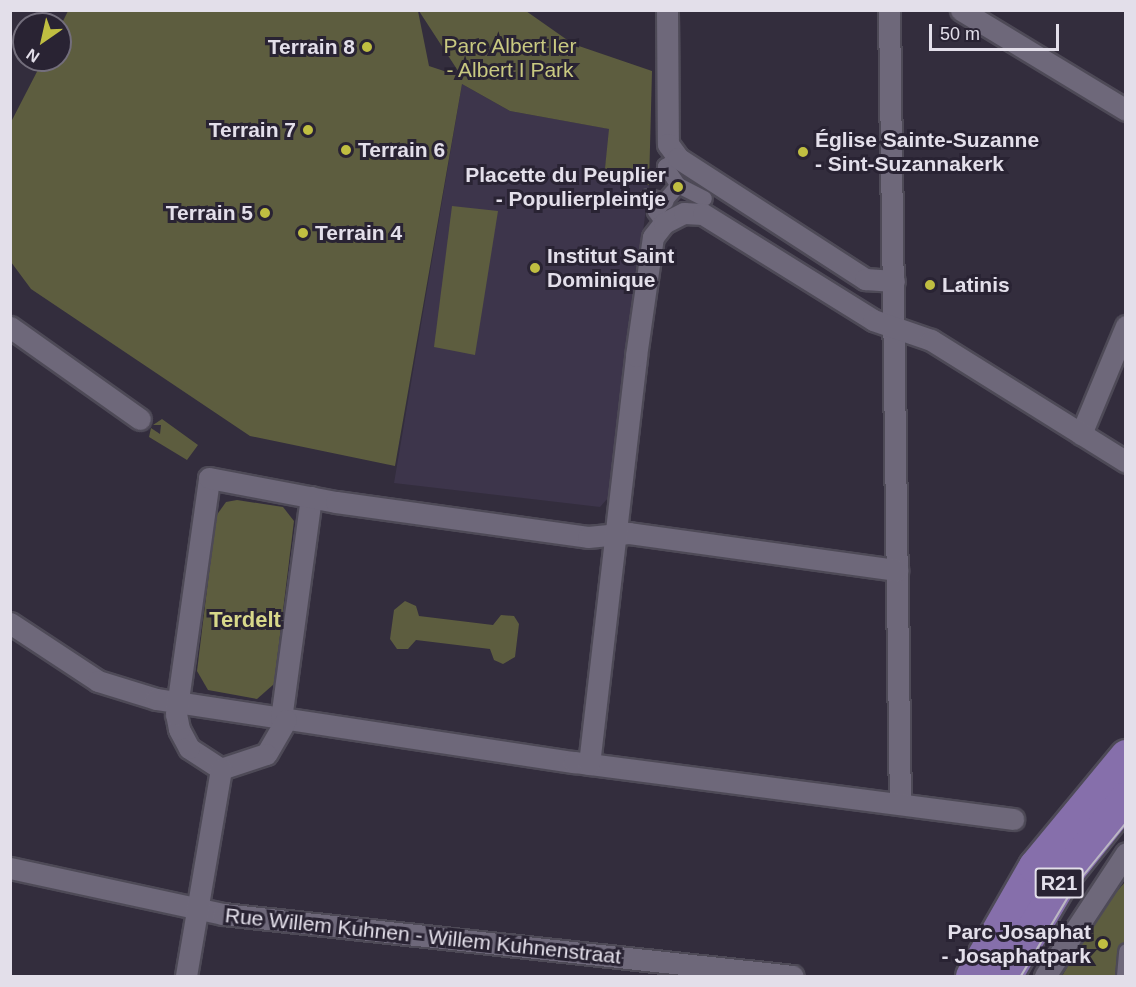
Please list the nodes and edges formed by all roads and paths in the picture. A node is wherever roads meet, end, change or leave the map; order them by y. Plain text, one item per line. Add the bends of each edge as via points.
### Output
1 (667, 10) edge
2 (889, 10) edge
3 (961, 10) edge
4 (1125, 110) edge
5 (670, 163) dead end
6 (678, 185) junction
7 (648, 197) dead end
8 (708, 200) junction
9 (666, 201) junction
10 (660, 218) dead end
11 (894, 281) junction
12 (1125, 326) edge
13 (10, 327) edge
14 (894, 327) junction
15 (140, 418) dead end
16 (1081, 434) junction
17 (1125, 462) edge
18 (311, 497) junction
19 (615, 535) junction
20 (897, 570) junction
21 (10, 622) edge
22 (178, 703) junction
23 (283, 720) junction
24 (1125, 756) edge
25 (590, 764) junction
26 (220, 769) junction
27 (1125, 798) edge
28 (900, 804) junction
29 (1013, 819) dead end
30 (1125, 853) edge
31 (10, 868) edge
32 (197, 909) junction
33 (1125, 951) edge
34 (1048, 974) edge
35 (186, 976) edge
36 (793, 976) edge
37 (972, 976) edge
38 (1005, 976) edge
39 (1124, 976) edge

1 - 8 street via 668,144
2 - 11 street
3 - 4 street
5 - 6 street via 665,166
6 - 8 street
6 - 9 street
7 - 9 street
8 - 11 street via 865,279
8 - 14 street via 873,320
8 - 19 street via 664,223 653,237
9 - 10 street via 655,211
11 - 14 street
12 - 16 street
13 - 15 street
14 - 16 street via 931,340
14 - 20 street
16 - 17 street
18 - 19 street via 588,537
18 - 22 street via 208,478
18 - 23 street
19 - 20 street
19 - 25 street
20 - 28 street
21 - 22 street via 98,681
22 - 23 street
22 - 26 street via 179,729 189,748
23 - 25 street
23 - 26 street via 266,754
24 - 37 main road, R21 via 1035,866
25 - 28 street
26 - 32 street
27 - 38 main road, R21 via 1062,877
28 - 29 street
30 - 34 street
31 - 32 street, Rue Willem Kuhnen - Willem Kuhnenstraat
32 - 35 street
32 - 36 street, Rue Willem Kuhnen - Willem Kuhnenstraat
33 - 39 street

